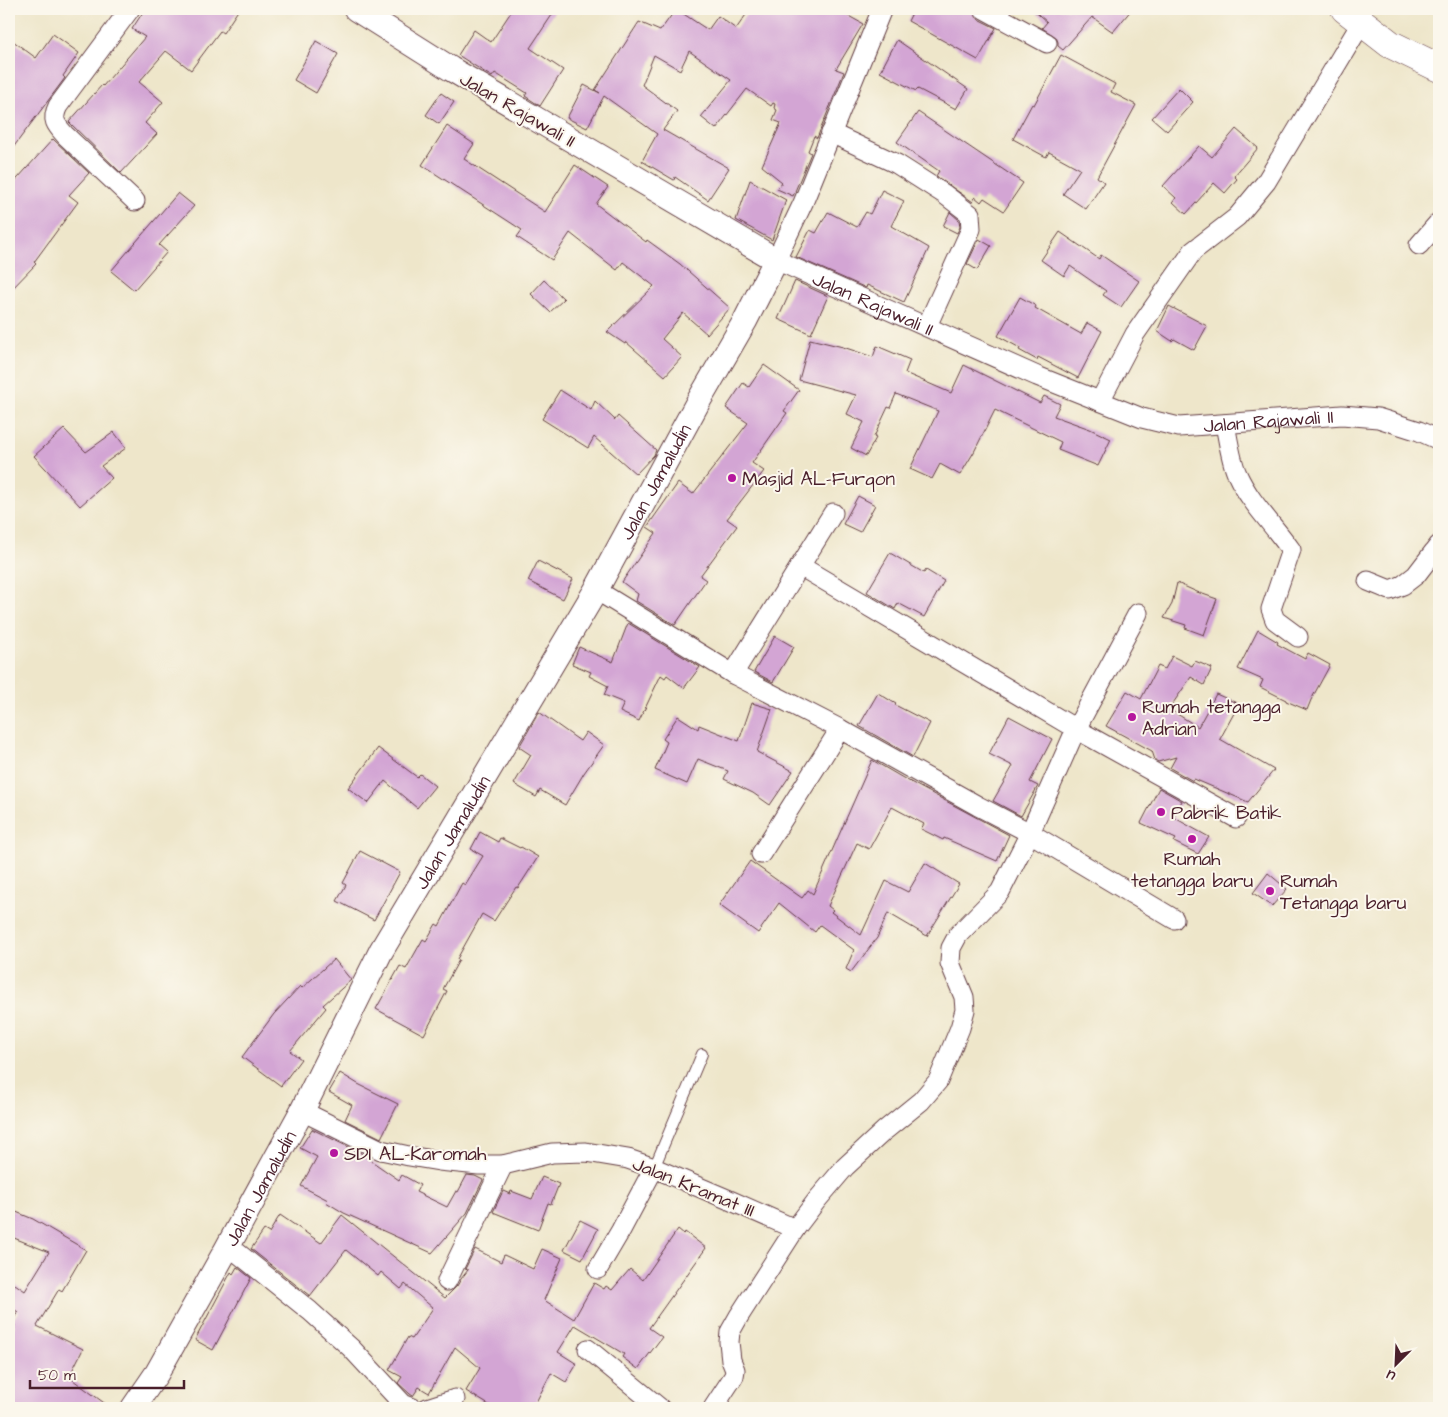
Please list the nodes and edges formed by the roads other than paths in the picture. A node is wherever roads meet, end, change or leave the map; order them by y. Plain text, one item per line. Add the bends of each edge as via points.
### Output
1 (130, 9) edge
2 (356, 9) edge
3 (984, 9) edge
4 (876, 11) edge
5 (1353, 15) edge
6 (1047, 43) dead end
7 (1439, 68) edge
8 (831, 133) junction
9 (135, 201) dead end
10 (1439, 222) edge
11 (1419, 245) dead end
12 (776, 260) junction
13 (928, 326) junction
14 (1100, 401) junction
15 (1225, 424) junction
16 (1439, 440) edge
17 (833, 513) dead end
18 (1439, 545) edge
19 (800, 566) junction
20 (1368, 581) dead end
21 (596, 590) junction
22 (1138, 613) dead end
23 (1298, 637) dead end
24 (733, 674) junction
25 (1076, 729) junction
26 (840, 730) junction
27 (1236, 818) dead end
28 (1030, 833) junction
29 (761, 854) dead end
30 (1174, 920) dead end
31 (702, 1054) dead end
32 (302, 1111) junction
33 (503, 1165) junction
34 (654, 1168) junction
35 (795, 1229) junction
36 (229, 1246) junction
37 (598, 1269) dead end
38 (447, 1281) dead end
39 (588, 1349) dead end
40 (455, 1399) dead end
41 (133, 1408) edge
42 (413, 1408) edge
43 (427, 1408) edge
44 (660, 1408) edge
45 (713, 1408) edge

1 - 9 street via 58,106 54,117 59,129
2 - 12 street, Jalan Rajawali II via 459,74
3 - 6 street
4 - 8 street
5 - 7 main road via 1390,44
5 - 14 street via 1266,182 1237,217 1193,251 1135,334
8 - 12 street
8 - 13 street via 897,164 970,214 971,229
10 - 11 street
12 - 13 street, Jalan Rajawali II
12 - 21 street, Jalan Jamaludin
13 - 14 street, Jalan Rajawali II
14 - 15 street, Jalan Rajawali II via 1142,418 1179,427
15 - 16 street, Jalan Rajawali II via 1342,415 1378,418
15 - 23 street via 1236,472 1256,506 1291,550 1270,609 1274,620
17 - 19 street
18 - 20 street via 1416,575 1402,585 1390,590
19 - 24 street
19 - 25 street
21 - 24 street
21 - 32 street, Jalan Jamaludin via 381,951
22 - 25 street
24 - 26 street
25 - 27 street
25 - 28 street
26 - 28 street
26 - 29 street
28 - 30 street
28 - 35 street via 1000,892 958,935 951,948 950,964 964,997 965,1010 938,1081 921,1101 845,1167
31 - 34 lane
32 - 33 street, Jalan Kramat III via 381,1150 439,1161
32 - 36 street, Jalan Jamaludin
33 - 34 street, Jalan Kramat III via 552,1153 586,1152 628,1158
33 - 38 street
34 - 35 street, Jalan Kramat III
34 - 37 street
35 - 45 street via 730,1332 728,1342 734,1376
36 - 41 street, Jalan Jamaludin via 157,1373
36 - 42 street via 310,1310 403,1404
39 - 44 street
40 - 43 street

